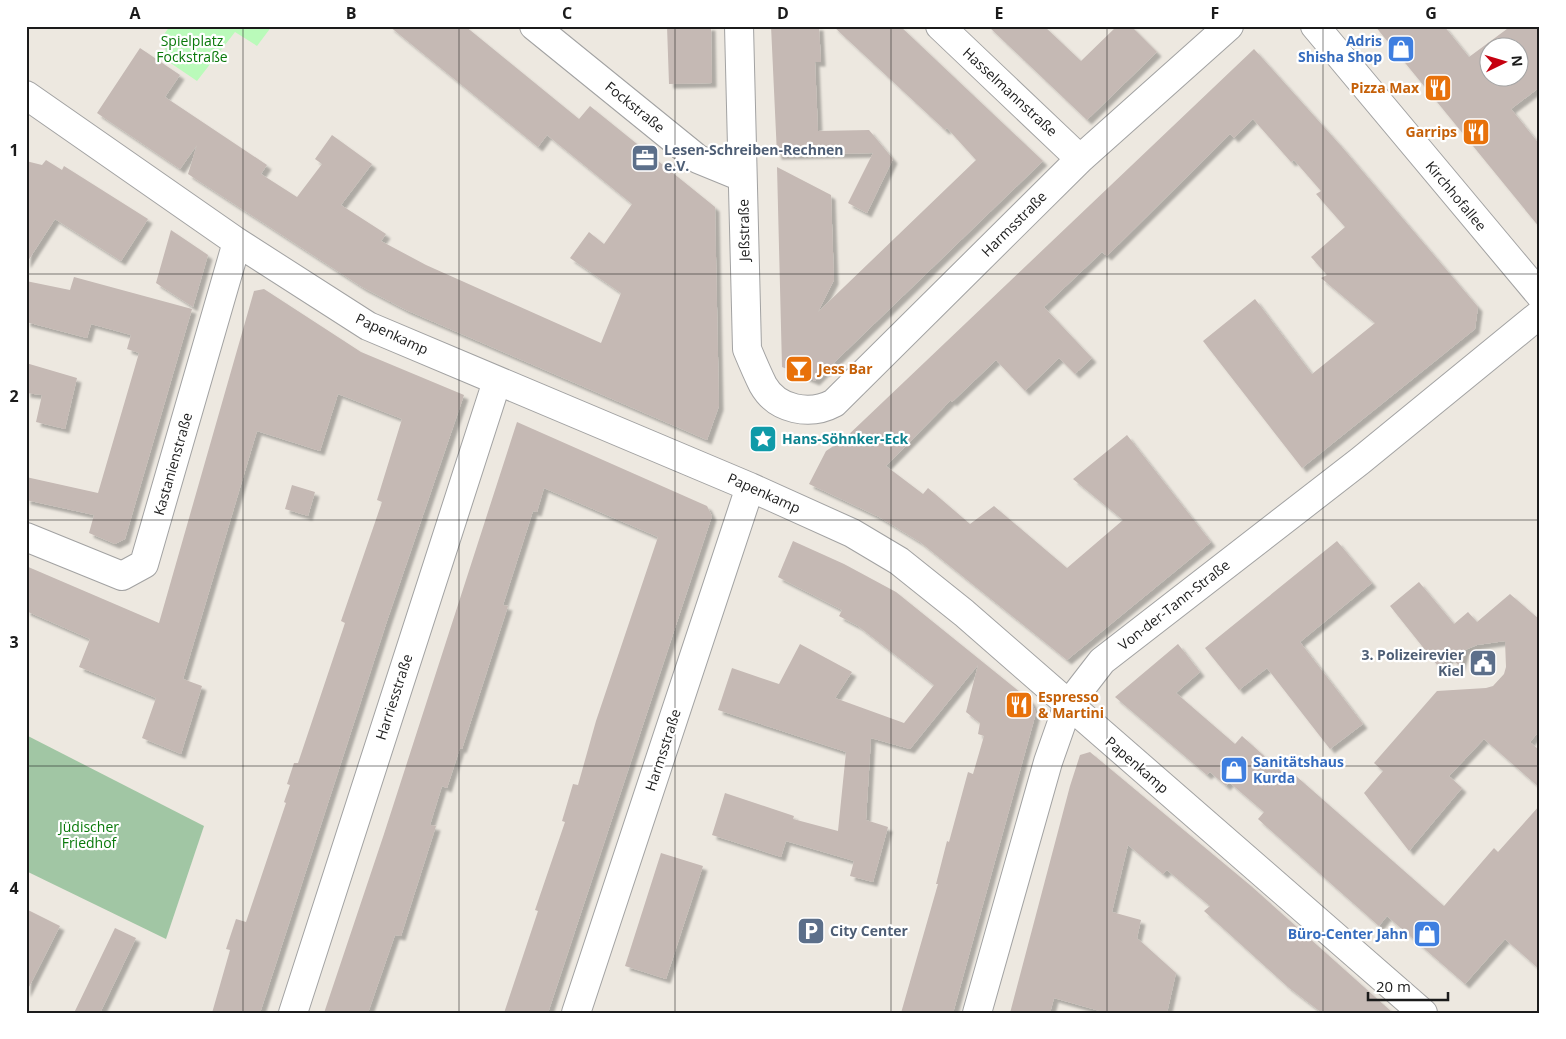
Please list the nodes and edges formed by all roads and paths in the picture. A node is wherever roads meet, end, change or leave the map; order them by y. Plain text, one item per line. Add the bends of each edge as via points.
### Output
1 (534, 26) edge
2 (738, 26) edge
3 (940, 26) edge
4 (1229, 26) edge
5 (1316, 26) edge
6 (26, 95) edge
7 (1080, 158) junction
8 (742, 177) junction
9 (237, 242) junction
10 (1540, 296) edge
11 (1540, 314) edge
12 (497, 381) junction
13 (798, 410) joint
14 (750, 487) junction
15 (26, 537) edge
16 (1068, 705) junction
17 (292, 1013) edge
18 (576, 1013) edge
19 (977, 1013) edge
20 (1422, 1013) edge

1 - 8 street, Fockstraße via 698,159
2 - 8 street, Jeßstraße
3 - 7 street, Hasselmannstraße
4 - 7 street, Harmsstraße
5 - 10 street, Kirchhofallee
6 - 9 street, Papenkamp
7 - 13 street, Harmsstraße via 834,403 821,410
8 - 13 street, Jeßstraße via 747,349 764,386 774,399
9 - 12 street, Papenkamp via 368,326
9 - 15 street, Kastanienstraße via 144,564 122,576
11 - 16 street, Von-der-Tann-Straße via 1368,454 1102,661
12 - 14 street, Papenkamp
12 - 17 street, Harriesstraße
14 - 16 street, Papenkamp via 852,533 899,561 964,613
14 - 18 street, Harmsstraße
16 - 19 street, Von-der-Tann-Straße via 1048,762
16 - 20 street, Papenkamp

